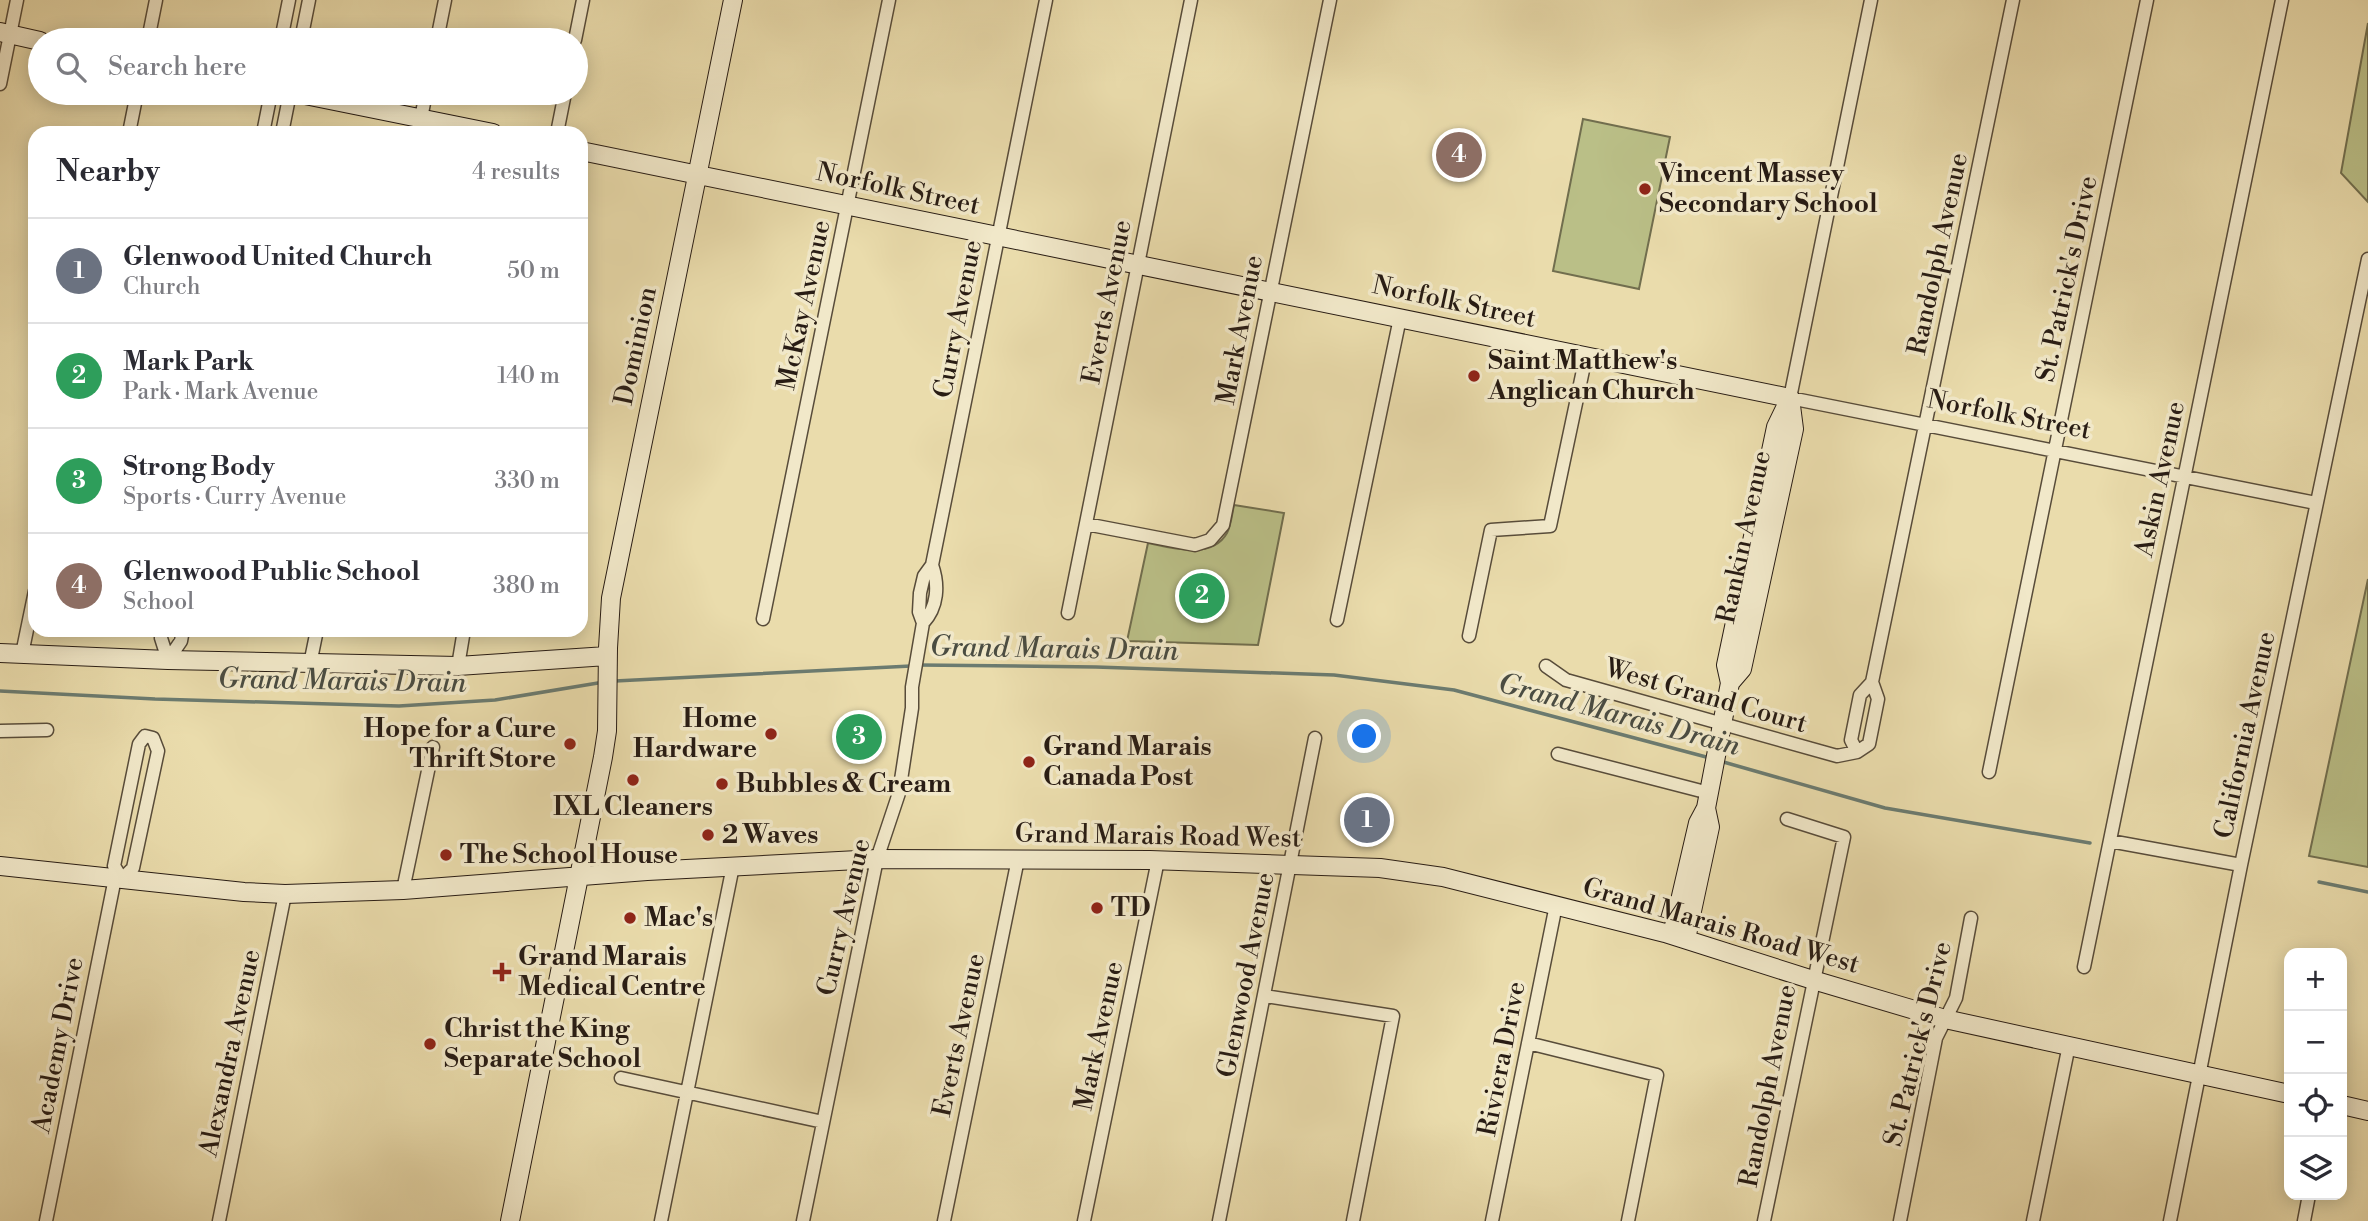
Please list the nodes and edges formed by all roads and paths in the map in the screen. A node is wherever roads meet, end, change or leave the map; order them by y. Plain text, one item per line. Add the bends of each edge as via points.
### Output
1 (17, 0) edge
2 (156, 0) edge
3 (289, 0) edge
4 (309, 0) edge
5 (445, 0) edge
6 (583, 0) edge
7 (733, 0) edge
8 (889, 0) edge
9 (1046, 0) edge
10 (1191, 0) edge
11 (1330, 0) edge
12 (1871, 0) edge
13 (2013, 0) edge
14 (2147, 0) edge
15 (2282, 0) edge
16 (150, 28) edge
17 (283, 28) edge
18 (303, 28) edge
19 (439, 28) edge
20 (577, 28) edge
21 (5, 33) edge
22 (28, 38) edge
23 (0, 84) edge
24 (135, 105) edge
25 (268, 105) edge
26 (290, 105) edge
27 (339, 105) edge
28 (424, 105) edge
29 (563, 105) edge
30 (130, 126) edge
31 (264, 126) edge
32 (284, 126) edge
33 (420, 126) edge
34 (558, 126) edge
35 (588, 152) edge
36 (697, 175) junction
37 (847, 205) junction
38 (998, 236) junction
39 (2368, 259) edge
40 (1138, 265) junction
41 (1270, 292) junction
42 (1400, 318) junction
43 (1586, 356) junction
44 (1790, 398) junction
45 (1925, 425) junction
46 (2055, 451) junction
47 (2184, 477) junction
48 (2316, 503) junction
49 (1086, 524) junction
50 (1068, 613) dead end
51 (763, 619) dead end
52 (1337, 620) dead end
53 (28, 625) edge
54 (1469, 636) dead end
55 (161, 637) edge
56 (181, 637) edge
57 (316, 637) edge
58 (463, 637) edge
59 (0, 653) edge
60 (22, 654) junction
61 (607, 656) junction
62 (168, 660) junction
63 (310, 664) junction
64 (458, 666) junction
65 (1546, 666) dead end
66 (1872, 682) junction
67 (1722, 728) junction
68 (0, 730) edge
69 (47, 730) dead end
70 (1315, 738) dead end
71 (433, 747) dead end
72 (1857, 752) junction
73 (1558, 754) dead end
74 (1989, 772) dead end
75 (1708, 795) junction
76 (1787, 819) dead end
77 (2110, 841) junction
78 (877, 859) junction
79 (1018, 859) junction
80 (1158, 860) junction
81 (1292, 864) junction
82 (2241, 865) junction
83 (0, 866) edge
84 (733, 866) junction
85 (579, 877) junction
86 (118, 879) junction
87 (402, 890) junction
88 (285, 894) junction
89 (1556, 905) junction
90 (1971, 918) dead end
91 (1679, 937) junction
92 (2084, 967) dead end
93 (1813, 980) junction
94 (1265, 996) junction
95 (1945, 1019) junction
96 (1528, 1043) junction
97 (2069, 1045) junction
98 (2199, 1074) junction
99 (621, 1078) dead end
100 (687, 1093) junction
101 (2284, 1093) edge
102 (2347, 1106) edge
103 (2368, 1111) edge
104 (823, 1122) junction
105 (2308, 1200) edge
106 (46, 1221) edge
107 (219, 1221) edge
108 (510, 1221) edge
109 (661, 1221) edge
110 (803, 1221) edge
111 (944, 1221) edge
112 (1084, 1221) edge
113 (1219, 1221) edge
114 (1353, 1221) edge
115 (1492, 1221) edge
116 (1628, 1221) edge
117 (1765, 1221) edge
118 (1900, 1221) edge
119 (2033, 1221) edge
120 (2170, 1221) edge
121 (2304, 1221) edge

1 - 21 street
2 - 16 street
3 - 17 street
4 - 18 street
5 - 19 street
6 - 20 street
7 - 36 street, Dominion
8 - 37 street, McKay Avenue
9 - 38 street, Curry Avenue
10 - 40 street, Everts Avenue
11 - 41 street, Mark Avenue
12 - 44 street, Rankin Avenue
13 - 45 street, Randolph Avenue
14 - 46 street, St. Patrick's Drive
15 - 47 street, Askin Avenue
21 - 22 street
21 - 23 street
24 - 30 street
25 - 31 street
26 - 32 street
27 - 33 street
28 - 33 street
29 - 34 street
35 - 36 street, Norfolk Street
36 - 37 street, Norfolk Street
36 - 61 street, Dominion via 611,598
37 - 38 street, Norfolk Street
37 - 51 street, McKay Avenue
38 - 40 street, Norfolk Street
38 - 78 street, Curry Avenue via 932,565 920,593 923,623 899,793
39 - 48 street, California Avenue
40 - 41 street, Norfolk Street
40 - 49 street, Everts Avenue
41 - 42 street, Norfolk Street
41 - 49 street, Mark Avenue via 1223,525 1210,540 1195,544
42 - 43 street, Norfolk Street
42 - 52 street
43 - 44 street, Norfolk Street
43 - 54 street via 1550,526 1490,530
44 - 45 street, Norfolk Street
44 - 67 street, Rankin Avenue via 1776,427 1726,665 1730,683
45 - 46 street, Norfolk Street
45 - 66 street, Randolph Avenue
46 - 47 street, Norfolk Street
46 - 74 street, St. Patrick's Drive
47 - 48 street, Norfolk Street
47 - 77 street, Askin Avenue
48 - 82 street, California Avenue
49 - 50 street, Everts Avenue
53 - 60 street
55 - 62 street
56 - 62 street
57 - 63 street
58 - 64 street
59 - 60 street
60 - 62 street
61 - 64 street
61 - 85 street, Dominion via 603,757
62 - 63 street
63 - 64 street
65 - 67 street, West Grand Court via 1566,680
66 - 72 street, Randolph Avenue via 1857,706 1851,740
66 - 72 street, Randolph Avenue via 1878,699 1869,744
67 - 72 street, West Grand Court via 1838,756
67 - 75 street, Rankin Avenue
68 - 69 street
70 - 81 street, Glenwood Avenue
71 - 87 street
73 - 75 street
75 - 91 street, Rankin Avenue via 1710,827
76 - 93 street, Randolph Avenue via 1844,837
77 - 82 street
77 - 92 street, Askin Avenue
78 - 79 street, Grand Marais Road West
78 - 84 street, Grand Marais Road West
78 - 104 street, Curry Avenue
79 - 80 street, Grand Marais Road West
79 - 111 street, Everts Avenue
80 - 81 street, Grand Marais Road West
80 - 112 street, Mark Avenue
81 - 89 street, Grand Marais Road West via 1443,877
81 - 94 street, Glenwood Avenue
82 - 98 street, California Avenue
83 - 86 street, Grand Marais Road West
84 - 85 street, Grand Marais Road West
84 - 100 street
85 - 87 street, Grand Marais Road West
85 - 108 street, Dominion
86 - 86 street, Academy Drive via 133,868 158,751 153,738 145,736 139,744 114,866
86 - 88 street, Grand Marais Road West
86 - 106 street, Academy Drive
87 - 88 street, Grand Marais Road West
88 - 107 street, Alexandra Avenue
89 - 91 street, Grand Marais Road West
89 - 96 street, Riviera Drive
90 - 95 street, St. Patrick's Drive via 1956,998
91 - 93 street, Grand Marais Road West
93 - 95 street, Grand Marais Road West
93 - 117 street, Randolph Avenue
94 - 113 street, Glenwood Avenue
94 - 114 street via 1393,1016
95 - 97 street, Grand Marais Road West
95 - 118 street, St. Patrick's Drive via 1936,1038
96 - 115 street, Riviera Drive
96 - 116 street via 1657,1075
97 - 98 street, Grand Marais Road West
97 - 119 street
98 - 101 street, Grand Marais Road West
98 - 120 street, California Avenue
99 - 100 street
100 - 104 street
100 - 109 street
102 - 103 street
104 - 110 street, Curry Avenue
105 - 121 street

